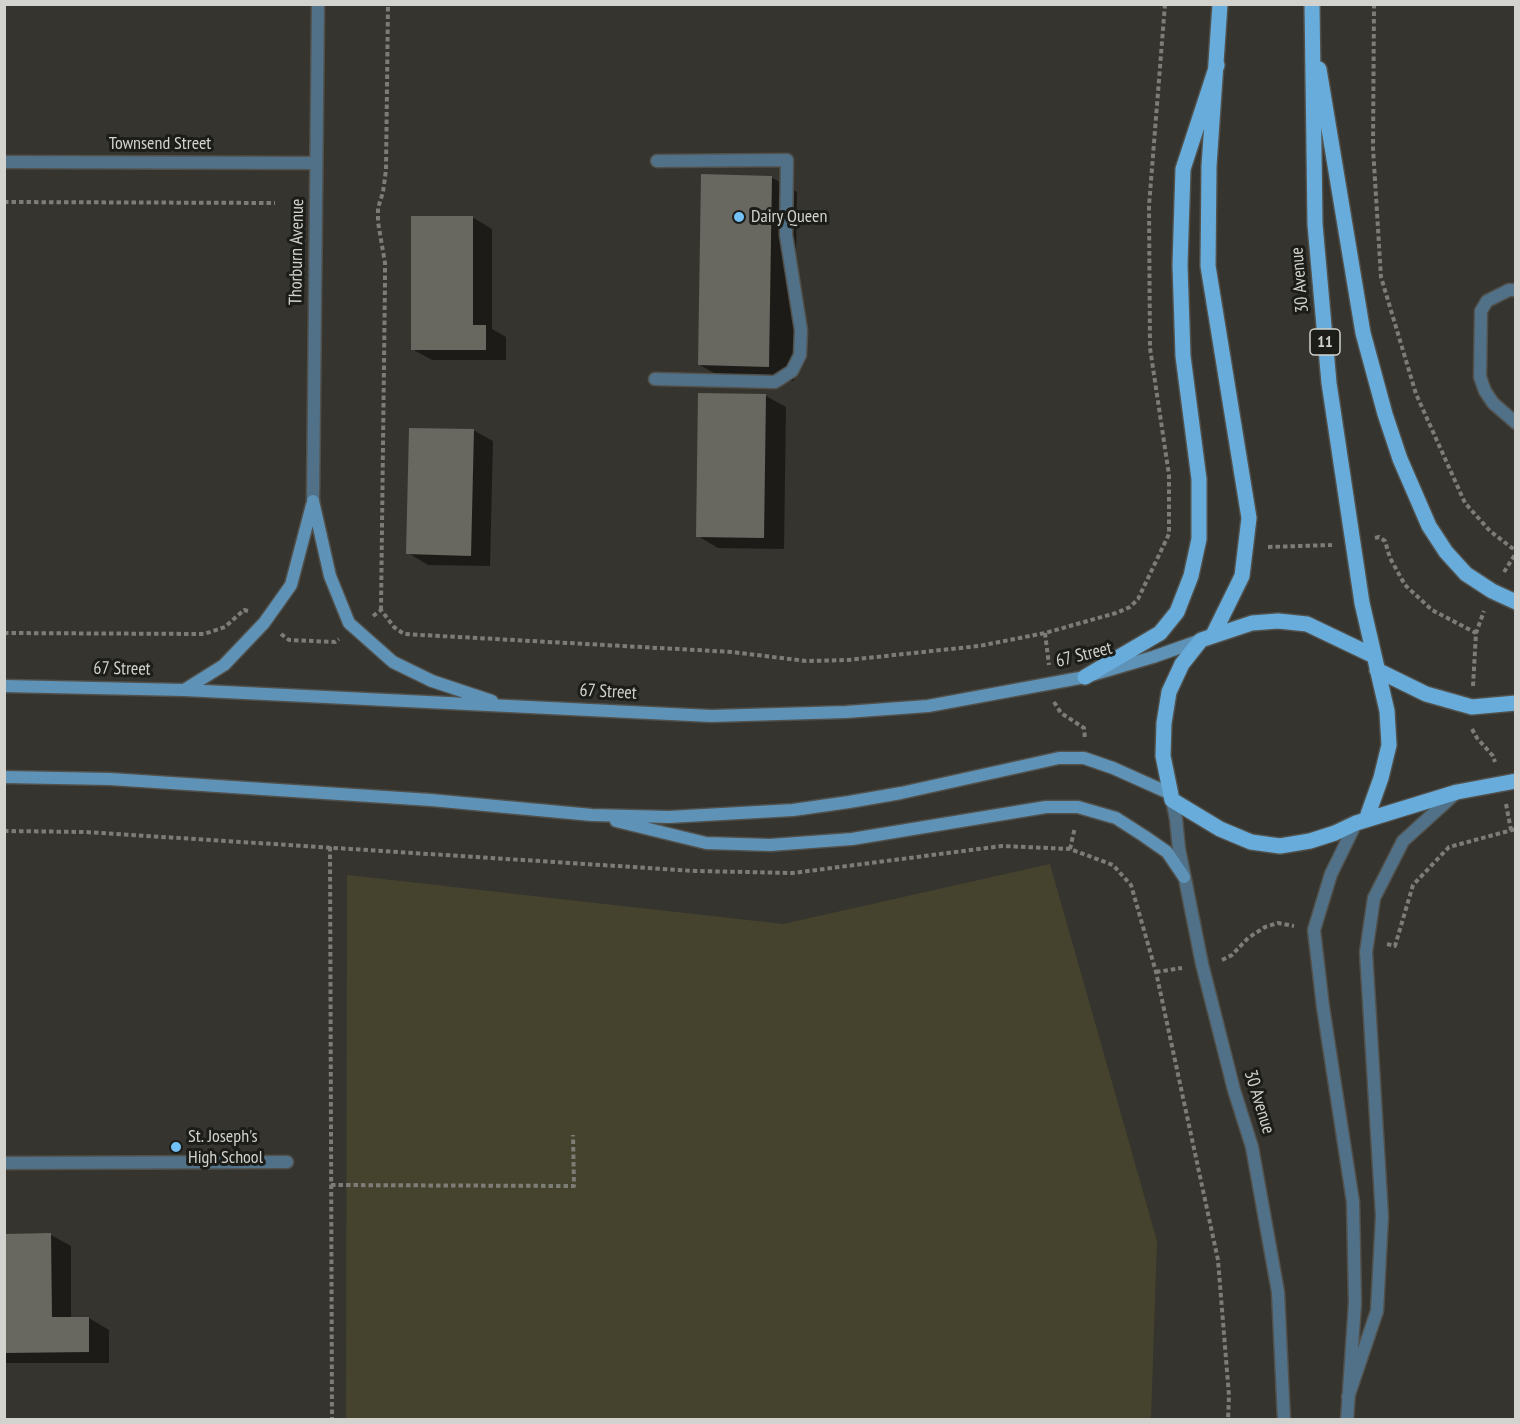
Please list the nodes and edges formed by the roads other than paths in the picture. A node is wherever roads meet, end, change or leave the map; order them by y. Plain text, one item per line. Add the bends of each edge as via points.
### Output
1 (318, 4) edge
2 (1220, 4) edge
3 (1312, 4) edge
4 (1312, 25) junction
5 (1217, 64) junction
6 (657, 161) dead end
7 (4, 162) edge
8 (316, 163) junction
9 (1515, 290) edge
10 (655, 379) dead end
11 (1515, 423) edge
12 (313, 501) junction
13 (1515, 602) edge
14 (1207, 637) junction
15 (1375, 663) junction
16 (1085, 677) junction
17 (4, 686) edge
18 (184, 690) junction
19 (1515, 703) edge
20 (507, 706) junction
21 (4, 777) edge
22 (1515, 781) edge
23 (1457, 792) junction
24 (1171, 797) junction
25 (592, 815) junction
26 (1361, 822) junction
27 (1184, 877) junction
28 (287, 1162) dead end
29 (4, 1163) edge
30 (1348, 1397) junction
31 (1284, 1419) edge
32 (1347, 1419) edge

1 - 8 street, Thorburn Avenue
2 - 5 main road
3 - 4 main road, 30 Avenue / 11
4 - 13 main road via 1363,333 1400,459 1429,526 1446,552 1466,574
4 - 15 main road, 30 Avenue / 11 via 1315,224 1329,383 1362,603
5 - 14 main road via 1209,166 1208,266 1249,518 1242,576
5 - 16 main road via 1184,169 1180,265 1182,344 1199,478 1197,549 1177,612 1160,633
6 - 10 street via 787,160 786,236 801,330 800,355 792,371 775,382
7 - 8 street, Townsend Street
8 - 12 street, Thorburn Avenue
9 - 11 street via 1487,301 1481,311 1480,376 1492,402
12 - 18 main road via 291,585 264,622 224,665
12 - 20 main road via 330,576 349,622 393,662 432,681
14 - 15 main road via 1252,623 1307,624
14 - 16 main road, 67 Street
14 - 24 main road via 1182,664 1169,692 1163,756
15 - 19 main road via 1426,694 1472,707
15 - 26 main road, 30 Avenue via 1387,711 1389,745 1381,778
16 - 20 main road, 67 Street via 928,706 846,712 711,716
17 - 18 main road, 67 Street
18 - 20 main road, 67 Street
21 - 25 main road via 122,780 431,800
22 - 23 main road
23 - 26 main road
23 - 30 street via 1403,841 1374,898 1366,952 1382,1216 1377,1311
24 - 25 main road via 1113,768 1084,758 1059,758 901,793 793,810 669,817
24 - 26 main road via 1220,829 1270,845 1310,841
24 - 27 street, 30 Avenue
25 - 27 main road via 706,843 770,845 852,839 1046,807 1078,807 1116,818 1144,836 1167,852
26 - 30 street via 1331,874 1314,930 1353,1202 1355,1303
27 - 31 street, 30 Avenue via 1208,987 1252,1147 1278,1292
28 - 29 street
30 - 32 street

